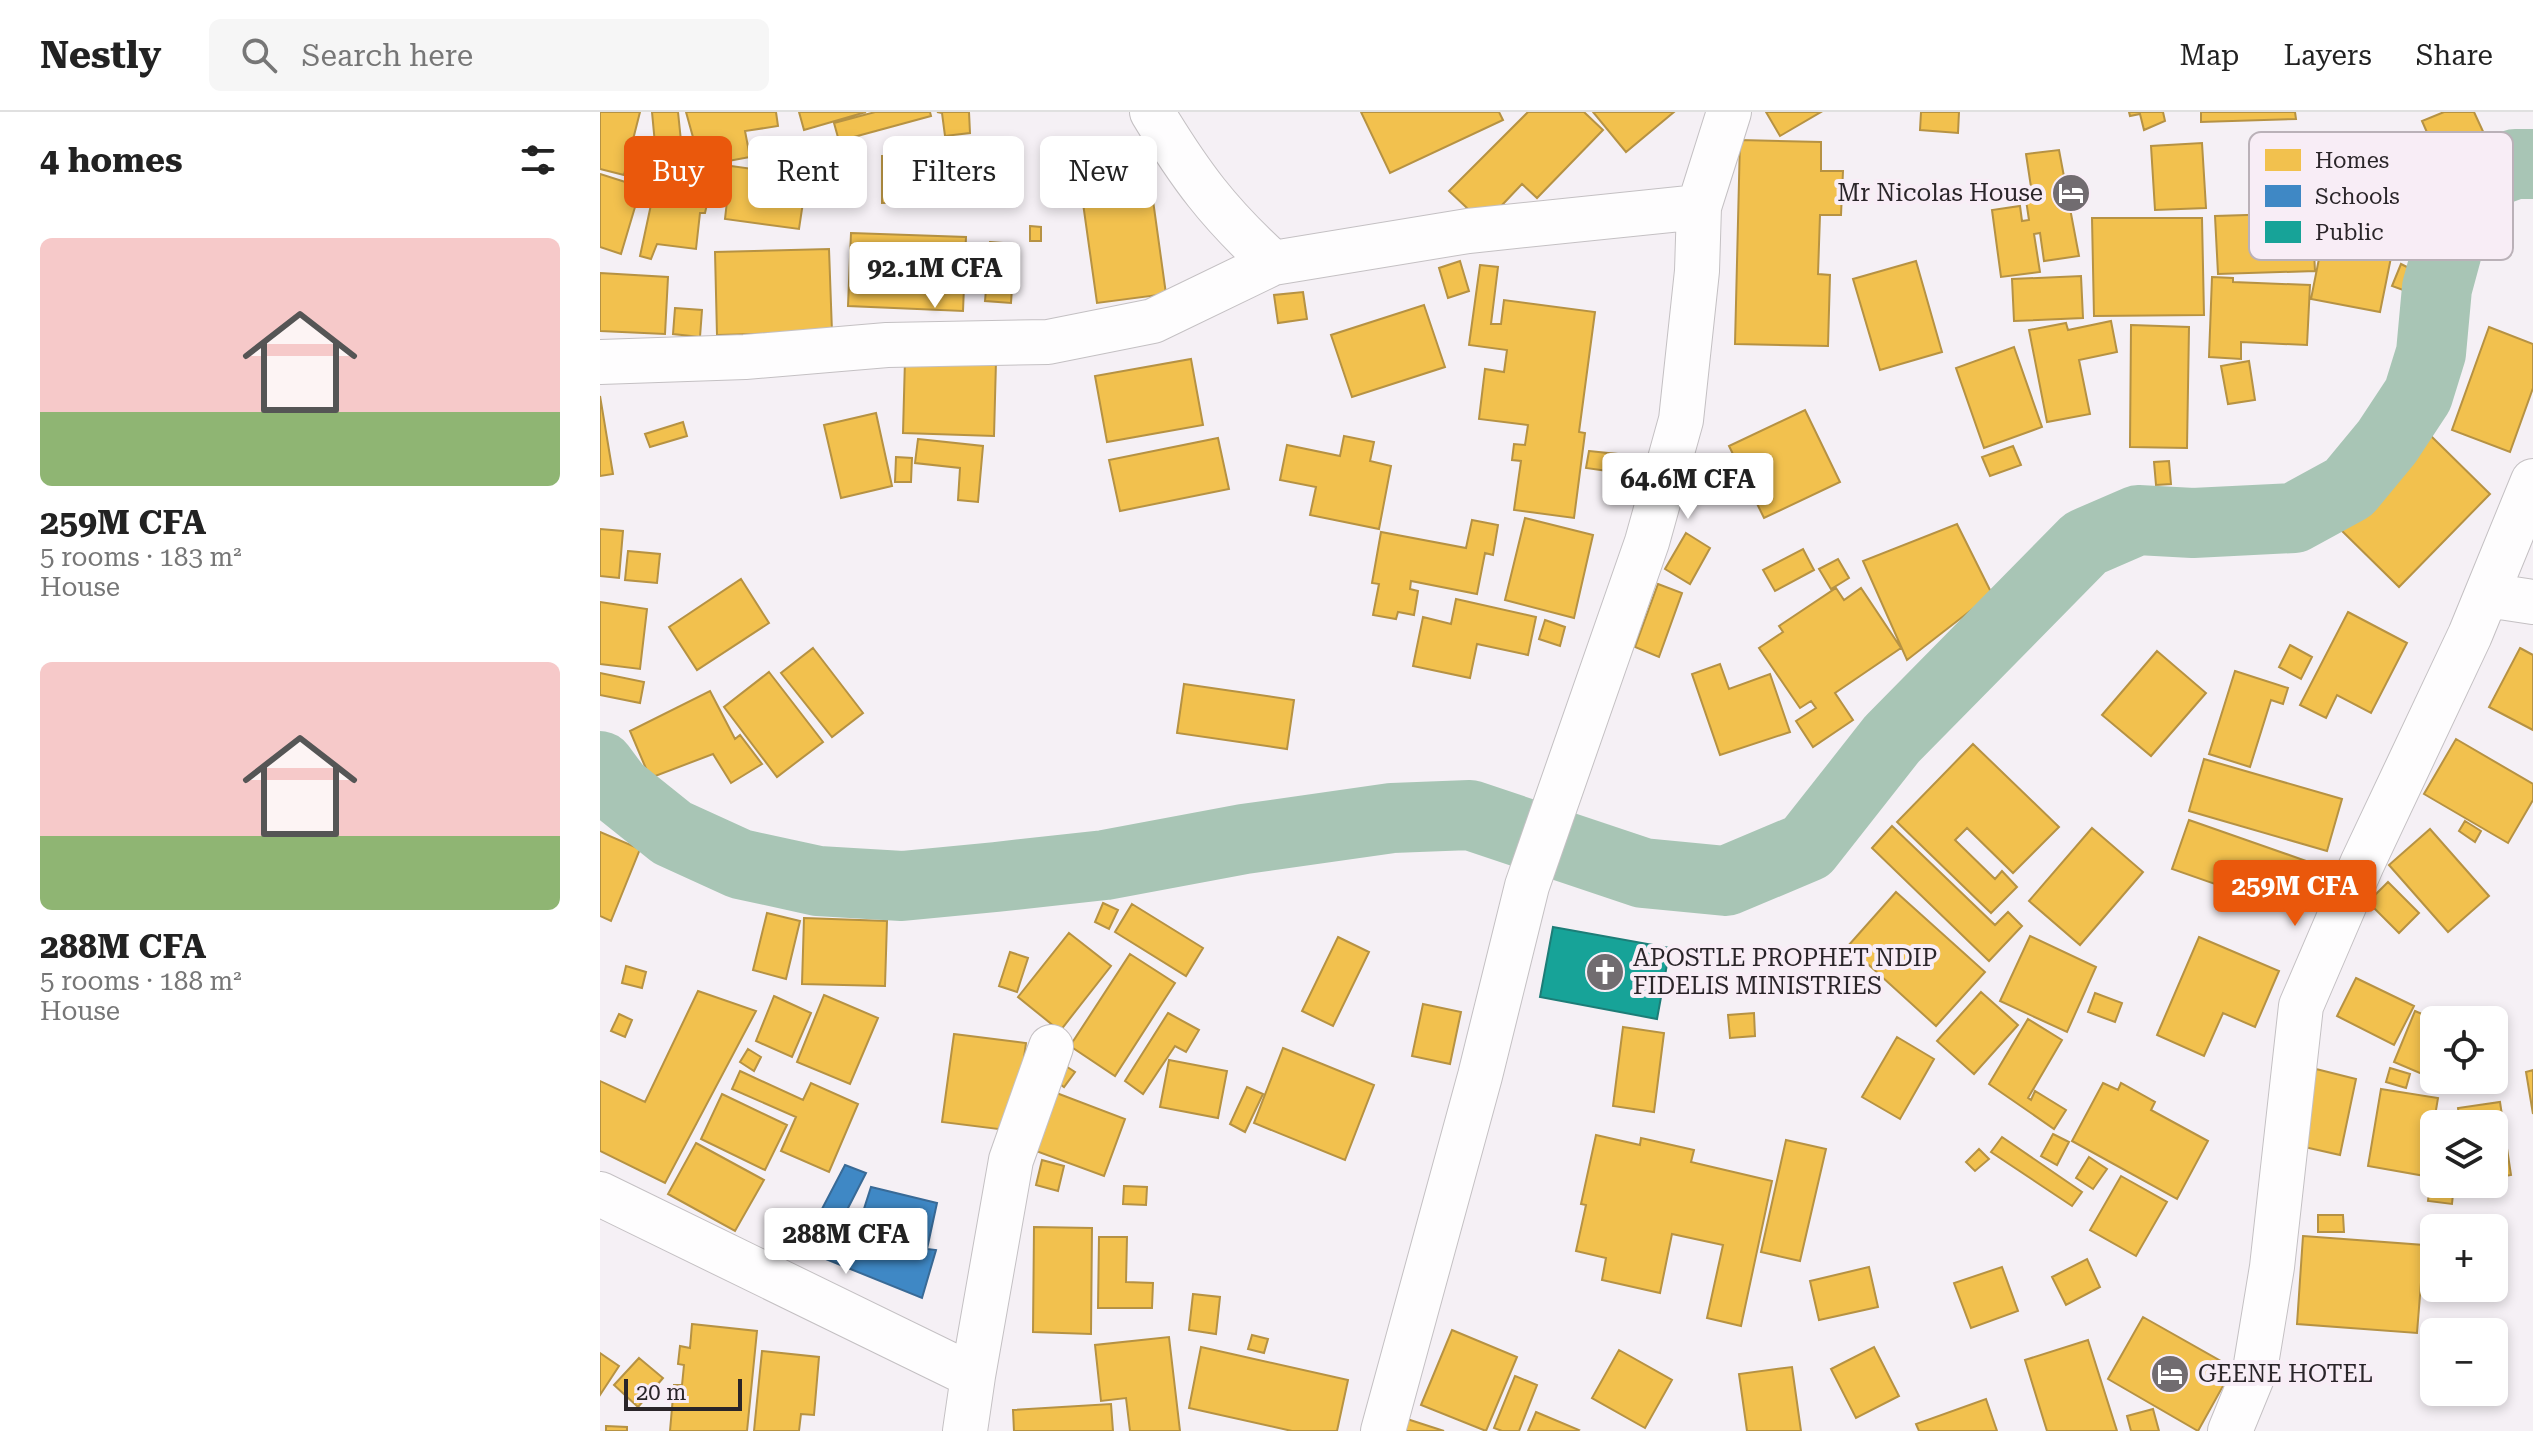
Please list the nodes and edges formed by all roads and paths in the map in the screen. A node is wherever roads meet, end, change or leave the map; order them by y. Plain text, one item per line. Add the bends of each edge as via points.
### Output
1 (1152, 112) edge
2 (1729, 112) edge
3 (1699, 207) junction
4 (1273, 263) junction
5 (600, 362) edge
6 (2533, 481) edge
7 (2487, 595) junction
8 (2533, 602) edge
9 (1051, 1047) dead end
10 (600, 1194) edge
11 (973, 1376) junction
12 (965, 1431) edge
13 (1383, 1431) edge
14 (2230, 1431) edge

1 - 4 street via 1192,180
2 - 3 street
3 - 4 street via 1468,231
3 - 13 street via 1681,420 1647,542 1527,886
4 - 5 street via 1153,321 1048,342 887,345
6 - 7 street
7 - 8 street
7 - 14 street via 2301,1006 2255,1370
9 - 11 street via 1011,1160
10 - 11 street
11 - 12 street

